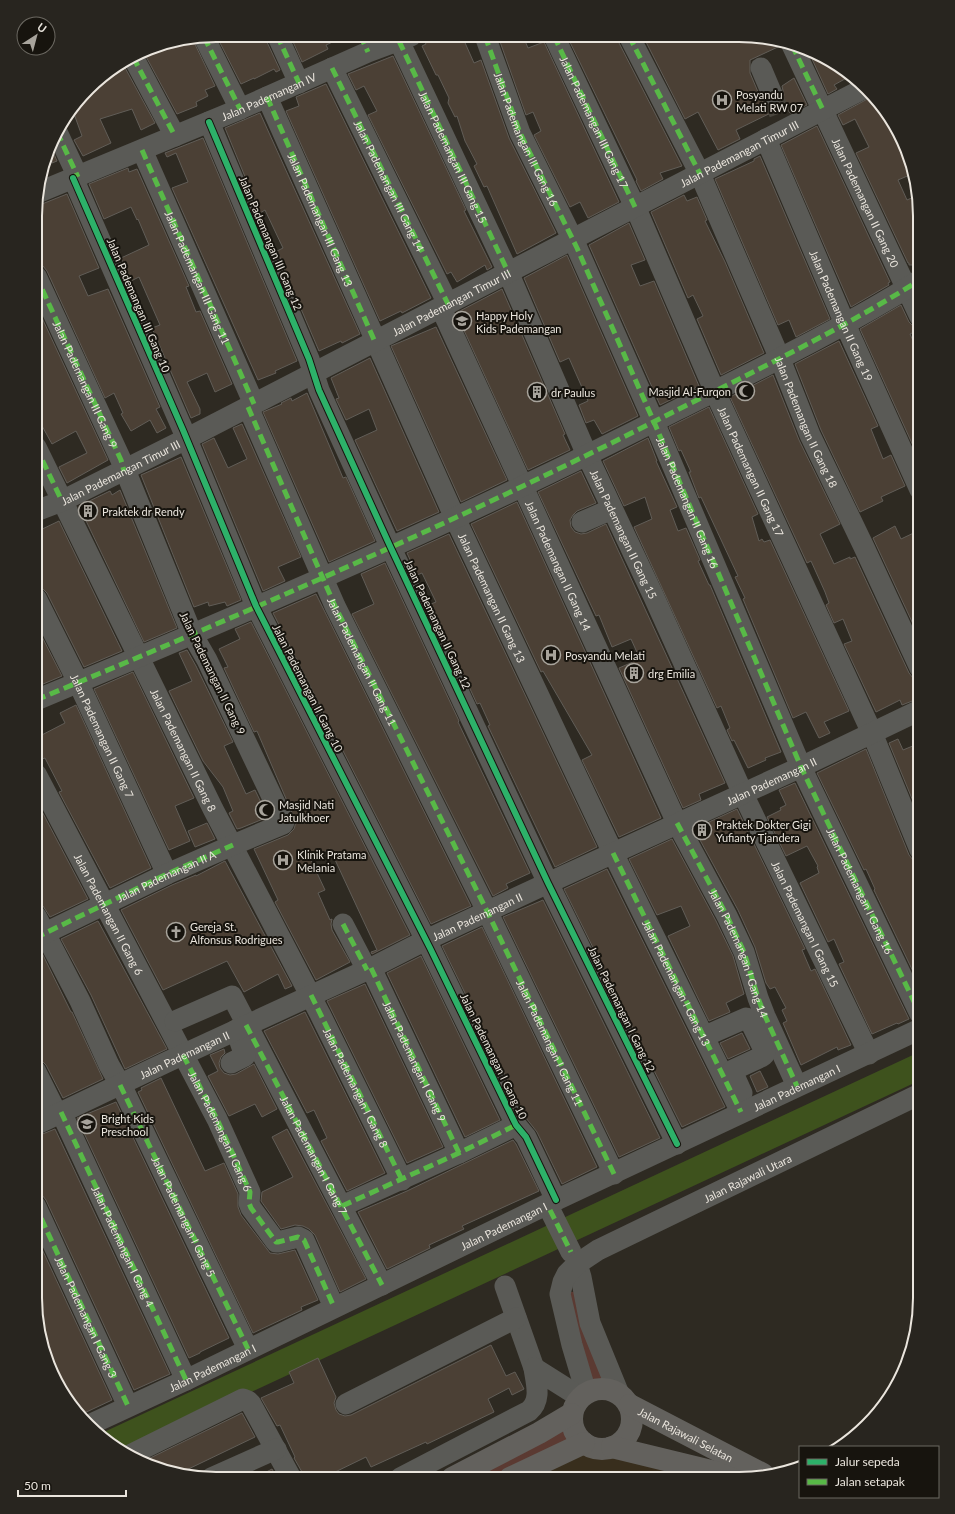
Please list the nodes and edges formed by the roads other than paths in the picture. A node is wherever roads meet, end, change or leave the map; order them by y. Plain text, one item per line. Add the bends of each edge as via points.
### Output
1 (206, 42) edge
2 (280, 42) edge
3 (378, 42) edge
4 (407, 42) edge
5 (487, 42) edge
6 (557, 42) edge
7 (632, 42) edge
8 (364, 44) edge
9 (795, 51) edge
10 (136, 62) edge
11 (332, 68) junction
12 (761, 68) dead end
13 (299, 83) junction
14 (860, 91) edge
15 (772, 94) tunnel mouth
16 (267, 97) junction
17 (240, 109) junction
18 (824, 110) junction
19 (209, 122) junction
20 (175, 136) junction
21 (60, 139) edge
22 (766, 139) junction
23 (142, 150) junction
24 (700, 174) junction
25 (76, 177) junction
26 (43, 191) edge
27 (635, 207) junction
28 (572, 240) junction
29 (508, 272) junction
30 (913, 284) edge
31 (42, 289) edge
32 (444, 306) junction
33 (845, 324) junction
34 (375, 342) junction
35 (780, 359) junction
36 (314, 373) junction
37 (715, 392) junction
38 (251, 406) junction
39 (654, 422) junction
40 (186, 439) junction
41 (587, 455) junction
42 (42, 459) edge
43 (124, 471) junction
44 (913, 475) edge
45 (523, 486) junction
46 (62, 501) junction
47 (42, 509) edge
48 (612, 509) junction
49 (455, 518) junction
50 (582, 522) dead end
51 (390, 546) junction
52 (322, 577) junction
53 (256, 606) junction
54 (42, 610) edge
55 (192, 634) junction
56 (913, 653) edge
57 (139, 656) junction
58 (78, 682) junction
59 (42, 697) edge
60 (913, 714) edge
61 (872, 734) junction
62 (799, 762) junction
63 (42, 786) edge
64 (742, 794) junction
65 (676, 823) junction
66 (913, 833) edge
67 (232, 845) junction
68 (613, 853) junction
69 (167, 874) junction
70 (548, 883) junction
71 (104, 905) junction
72 (487, 911) junction
73 (343, 924) dead end
74 (42, 928) edge
75 (42, 936) edge
76 (426, 940) junction
77 (369, 969) junction
78 (310, 996) junction
79 (913, 999) edge
80 (175, 1021) dead end
81 (241, 1028) junction
82 (913, 1032) edge
83 (712, 1033) dead end
84 (869, 1054) junction
85 (182, 1055) junction
86 (232, 1062) dead end
87 (42, 1083) edge
88 (120, 1085) junction
89 (797, 1086) junction
90 (913, 1097) edge
91 (745, 1110) junction
92 (59, 1113) junction
93 (42, 1122) edge
94 (516, 1125) junction
95 (677, 1144) junction
96 (459, 1154) junction
97 (614, 1174) junction
98 (402, 1180) junction
99 (342, 1206) junction
100 (552, 1208) junction
101 (42, 1220) edge
102 (572, 1255) junction
103 (382, 1285) junction
104 (505, 1286) dead end
105 (583, 1290) junction
106 (560, 1294) junction
107 (334, 1307) junction
108 (516, 1318) junction
109 (248, 1349) junction
110 (534, 1368) junction
111 (186, 1380) junction
112 (625, 1400) junction
113 (579, 1401) junction
114 (346, 1404) dead end
115 (128, 1406) junction
116 (94, 1422) edge
117 (584, 1443) junction
118 (612, 1447) junction
119 (276, 1449) junction
120 (136, 1452) edge
121 (758, 1471) edge
122 (224, 1472) edge
123 (288, 1472) edge
124 (412, 1472) edge
125 (464, 1472) edge
126 (523, 1472) edge
127 (715, 1472) edge

1 - 17 street
2 - 13 street
3 - 8 street, Jalan Pademangan IV
4 - 29 street, Jalan Pademangan III Gang 15
5 - 28 street, Jalan Pademangan III Gang 16 via 520,133
6 - 27 street, Jalan Pademangan III Gang 17
7 - 24 street, Jalan Pademangan II Gang 18
8 - 11 street, Jalan Pademangan IV
9 - 18 street, Jalan Pademangan II Gang 20
10 - 20 street
11 - 13 street, Jalan Pademangan IV
11 - 32 street, Jalan Pademangan III Gang 14
12 - 15 street
13 - 16 street, Jalan Pademangan IV
14 - 18 street, Jalan Pademangan Timur III
16 - 17 street, Jalan Pademangan IV
16 - 34 street, Jalan Pademangan III Gang 13
17 - 19 street, Jalan Pademangan IV
18 - 22 street, Jalan Pademangan Timur III via 784,124
18 - 30 street, Jalan Pademangan II Gang 20
19 - 20 street, Jalan Pademangan IV
19 - 36 street, Jalan Pademangan III Gang 12
20 - 23 street, Jalan Pademangan IV
21 - 25 street, Jalan Pademangan III Gang 10
22 - 24 street, Jalan Pademangan Timur III
22 - 33 street, Jalan Pademangan II Gang 19
23 - 25 street, Jalan Pademangan IV
23 - 38 street, Jalan Pademangan III Gang 11
24 - 27 street, Jalan Pademangan Timur III
24 - 35 street, Jalan Pademangan II Gang 18
25 - 26 street, Jalan Pademangan IV
25 - 40 street, Jalan Pademangan III Gang 10
27 - 28 street, Jalan Pademangan Timur III
27 - 37 street, Jalan Pademangan II Gang 17
28 - 29 street, Jalan Pademangan Timur III
28 - 39 street, Jalan Pademangan II Gang 16
29 - 32 street, Jalan Pademangan Timur III
29 - 41 street, Jalan Pademangan II Gang 15
30 - 33 street
31 - 43 street, Jalan Pademangan III Gang 9
32 - 34 street, Jalan Pademangan Timur III
32 - 45 street, Jalan Pademangan II Gang 14
33 - 35 street
33 - 44 street, Jalan Pademangan II Gang 19
34 - 36 street, Jalan Pademangan Timur III
34 - 49 street, Jalan Pademangan II Gang 13
35 - 37 street
35 - 56 street, Jalan Pademangan II Gang 18 via 810,435
36 - 38 street, Jalan Pademangan Timur III
36 - 51 street, Jalan Pademangan II Gang 12 via 319,390
37 - 39 street
37 - 61 street, Jalan Pademangan II Gang 17
38 - 40 street, Jalan Pademangan Timur III
38 - 52 street, Jalan Pademangan II Gang 11
39 - 41 street
39 - 62 street, Jalan Pademangan II Gang 16
40 - 43 street, Jalan Pademangan Timur III
40 - 53 street, Jalan Pademangan II Gang 10
41 - 45 street
41 - 48 street, Jalan Pademangan II Gang 15
42 - 46 street, Jalan Pademangan II Gang 8
43 - 46 street, Jalan Pademangan Timur III
43 - 55 street, Jalan Pademangan II Gang 9
45 - 49 street
45 - 65 street, Jalan Pademangan II Gang 14
46 - 47 street, Jalan Pademangan Timur III
46 - 57 street, Jalan Pademangan II Gang 8
48 - 50 street
48 - 64 street, Jalan Pademangan II Gang 15
49 - 51 street
49 - 68 street, Jalan Pademangan II Gang 13
51 - 52 street
51 - 70 street, Jalan Pademangan II Gang 12
52 - 53 street
52 - 72 street, Jalan Pademangan II Gang 11
53 - 55 street
53 - 76 street, Jalan Pademangan II Gang 10
54 - 58 street, Jalan Pademangan II Gang 7
55 - 57 street
55 - 67 street, Jalan Pademangan II Gang 9 via 207,660 284,822
57 - 58 street
57 - 67 street, Jalan Pademangan II Gang 8
58 - 59 street
58 - 69 street, Jalan Pademangan II Gang 7
60 - 61 street, Jalan Pademangan II
61 - 62 street, Jalan Pademangan II
61 - 66 street, Jalan Pademangan II Gang 17
62 - 64 street, Jalan Pademangan II
62 - 79 street, Jalan Pademangan I Gang 16
63 - 71 street, Jalan Pademangan II Gang 6
64 - 65 street, Jalan Pademangan II
64 - 84 street, Jalan Pademangan I Gang 15
65 - 68 street, Jalan Pademangan II
65 - 89 street, Jalan Pademangan I Gang 14 via 744,952 765,1016
67 - 69 street, Jalan Pademangan II A
67 - 78 street, Jalan Pademangan II Gang 8
68 - 70 street, Jalan Pademangan II
68 - 91 street, Jalan Pademangan I Gang 13
69 - 71 street, Jalan Pademangan II A
70 - 72 street, Jalan Pademangan II
70 - 95 street, Jalan Pademangan I Gang 12
71 - 74 street, Jalan Pademangan II A
71 - 85 street, Jalan Pademangan II Gang 6
72 - 76 street, Jalan Pademangan II
72 - 97 street, Jalan Pademangan I Gang 11
73 - 77 street, Jalan Pademangan I Gang 9
75 - 88 street, Jalan Pademangan I Gang 5 via 80,1001
76 - 77 street, Jalan Pademangan II
76 - 94 street, Jalan Pademangan I Gang 10
77 - 78 street, Jalan Pademangan II
77 - 96 street, Jalan Pademangan I Gang 9
78 - 81 street, Jalan Pademangan II
78 - 98 street, Jalan Pademangan I Gang 8
80 - 81 street via 232,996
81 - 85 street, Jalan Pademangan II
81 - 86 street via 245,1056
81 - 99 street, Jalan Pademangan I Gang 7
82 - 84 street, Jalan Pademangan I
83 - 91 street via 746,1018 765,1052 764,1055 733,1070
84 - 89 street, Jalan Pademangan I
85 - 88 street, Jalan Pademangan II
85 - 107 street, Jalan Pademangan I Gang 6 via 217,1119 250,1192 251,1208 276,1242 298,1237 304,1240
87 - 92 street, Jalan Pademangan I Gang 4
88 - 92 street, Jalan Pademangan II
88 - 109 street, Jalan Pademangan I Gang 5
89 - 91 street, Jalan Pademangan I
90 - 102 street, Jalan Rajawali Utara via 598,1250
91 - 95 street, Jalan Pademangan I
92 - 93 street, Jalan Pademangan II
92 - 111 street, Jalan Pademangan I Gang 4
94 - 96 street, Jalan Pademangan I Gang 10
94 - 100 street, Jalan Pademangan I Gang 10 via 526,1137
95 - 97 street, Jalan Pademangan I
96 - 98 street, Jalan Pademangan I Gang 10
97 - 100 street, Jalan Pademangan I
98 - 99 street, Jalan Pademangan I Gang 10
99 - 103 street, Jalan Pademangan I Gang 7
100 - 102 street, Jalan Pademangan I Gang 10
100 - 103 street, Jalan Pademangan I
101 - 115 street, Jalan Pademangan I Gang 3
102 - 105 street
102 - 106 street, Jalan Rajawali Utara
103 - 107 street, Jalan Pademangan I
104 - 108 street
105 - 106 street
105 - 112 street via 590,1323
106 - 113 street via 572,1345
107 - 109 street, Jalan Pademangan I
108 - 110 street
108 - 114 street
109 - 111 street, Jalan Pademangan I
110 - 113 street
110 - 124 street via 538,1396 529,1411
111 - 115 street, Jalan Pademangan I
112 - 113 main road via 602,1388
112 - 118 main road via 633,1415 632,1426 628,1435
112 - 121 main road, Jalan Rajawali Selatan
113 - 117 main road via 572,1425 576,1435
113 - 125 main road via 539,1433
115 - 116 street, Jalan Pademangan I
117 - 118 main road via 600,1448
117 - 126 main road
118 - 127 main road, Jalan Rajawali Selatan
119 - 120 street via 252,1404 243,1399
119 - 122 street
119 - 123 street

